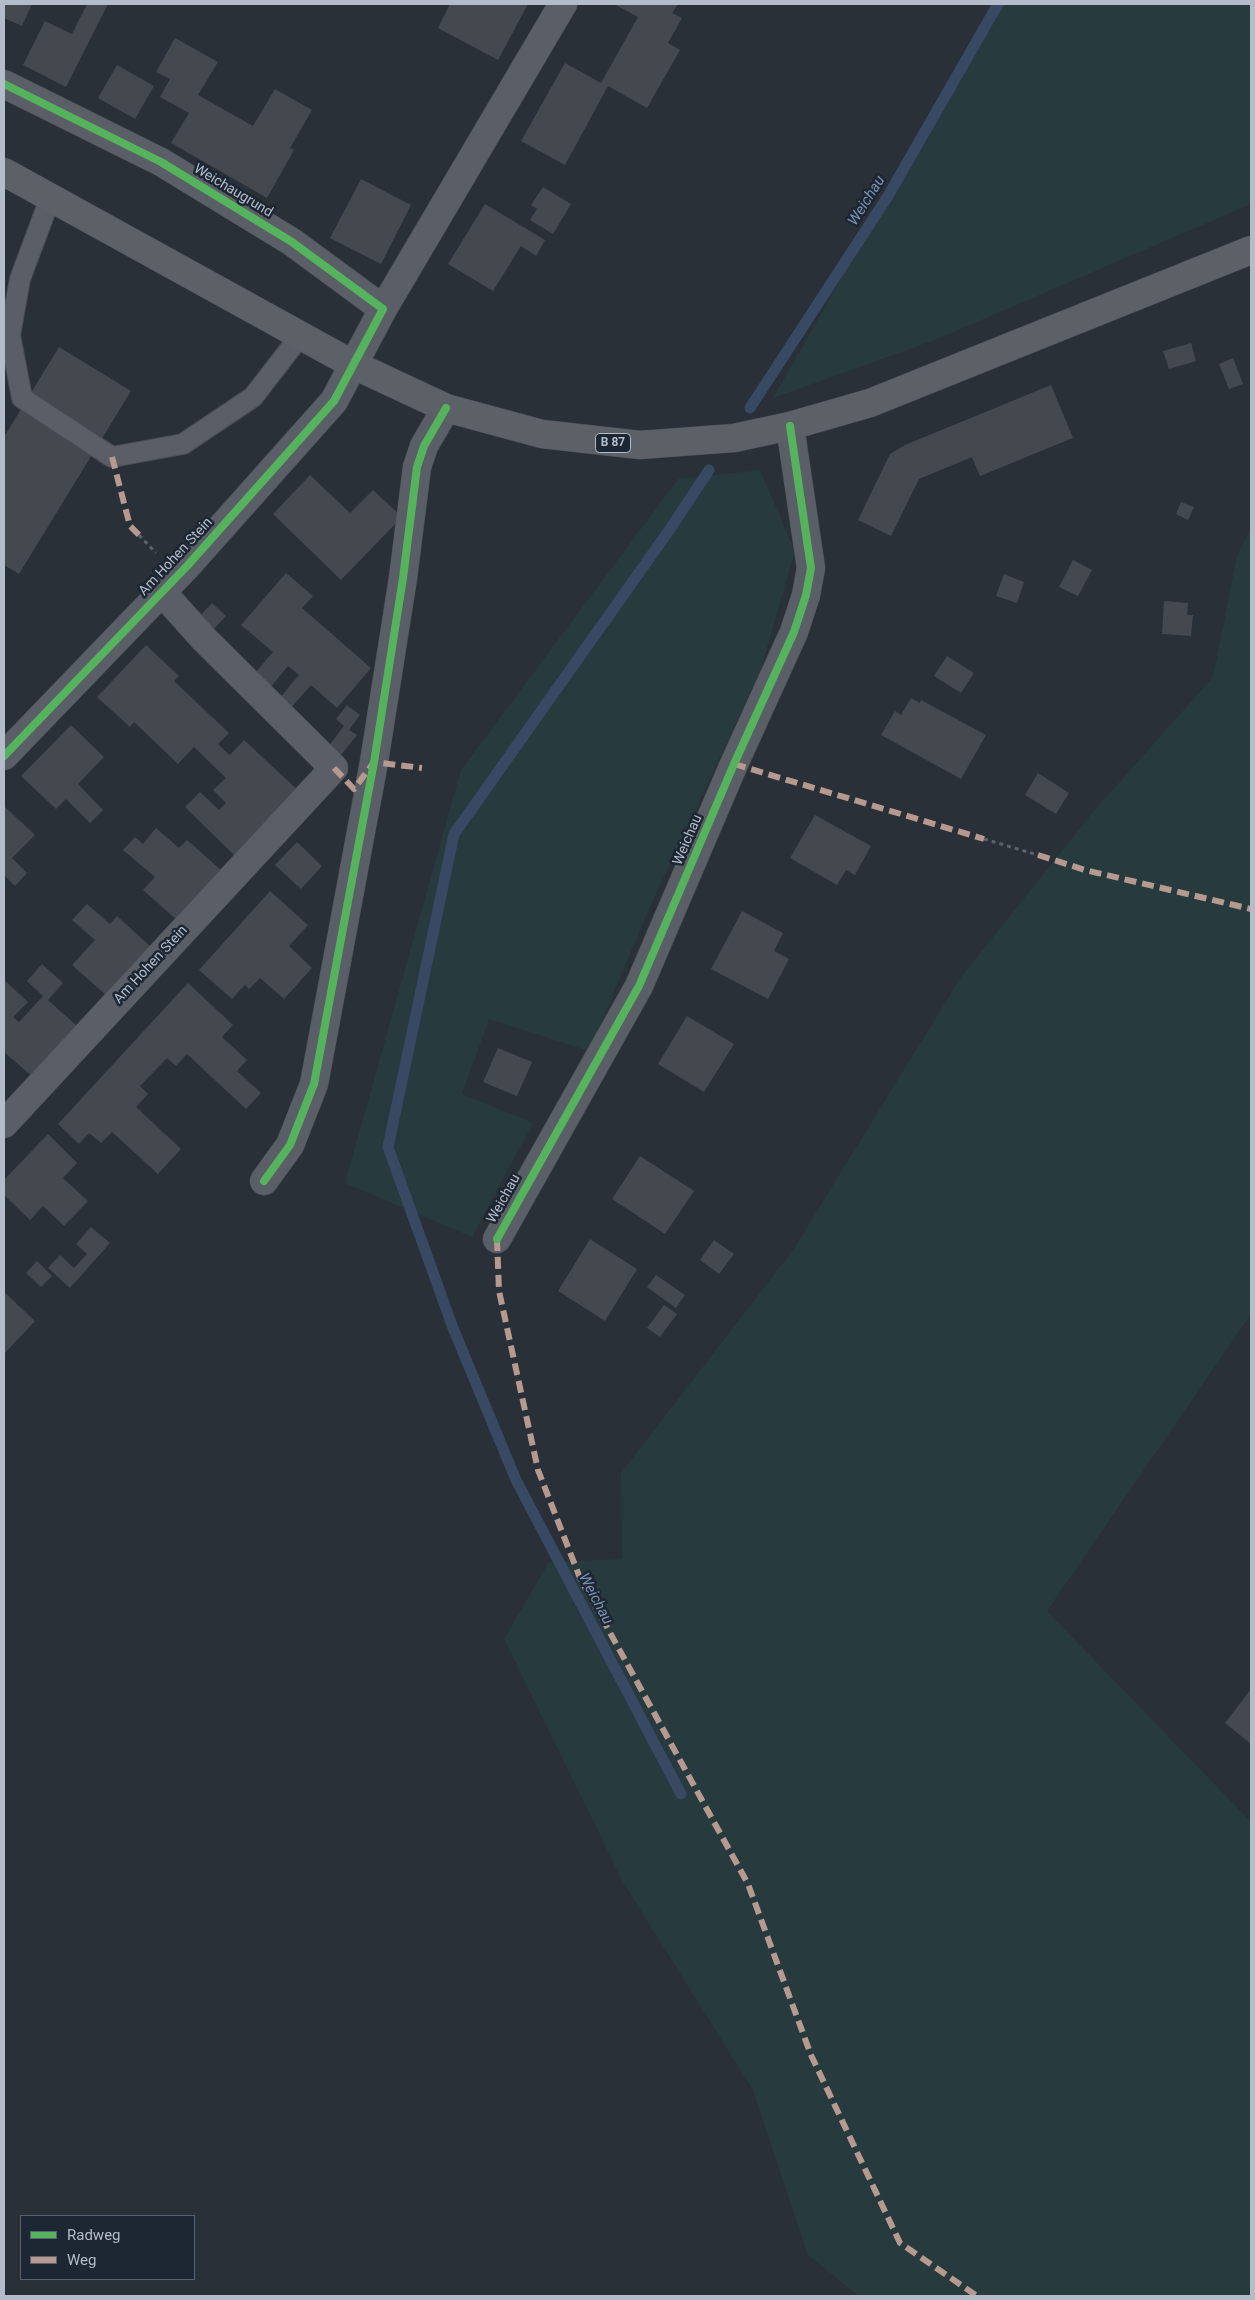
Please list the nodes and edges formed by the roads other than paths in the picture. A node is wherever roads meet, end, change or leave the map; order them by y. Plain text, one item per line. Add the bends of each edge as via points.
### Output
1 (563, 4) edge
2 (4, 84) edge
3 (4, 172) edge
4 (51, 196) junction
5 (1251, 250) edge
6 (383, 309) junction
7 (301, 335) junction
8 (354, 365) junction
9 (446, 408) junction
10 (790, 426) junction
11 (162, 591) junction
12 (4, 756) edge
13 (4, 1124) edge
14 (264, 1181) dead end
15 (496, 1239) dead end

1 - 6 street
2 - 6 street, Weichaugrund via 161,162 292,242
3 - 4 main road, B 87
4 - 7 main road, B 87
4 - 7 lane via 20,279 10,335 22,398 112,457 183,444 253,397
5 - 10 main road, B 87 via 870,403
6 - 8 street
7 - 8 main road, B 87
8 - 9 main road, B 87
8 - 11 street, Am Hohen Stein via 334,401
9 - 10 main road, B 87 via 542,434 640,445 734,438
9 - 14 street via 424,446 417,467 374,762 314,1084 290,1145
10 - 15 street, Weichau via 811,568 794,632 639,986
11 - 12 street, Am Hohen Stein
11 - 13 street, Am Hohen Stein via 204,639 334,768

